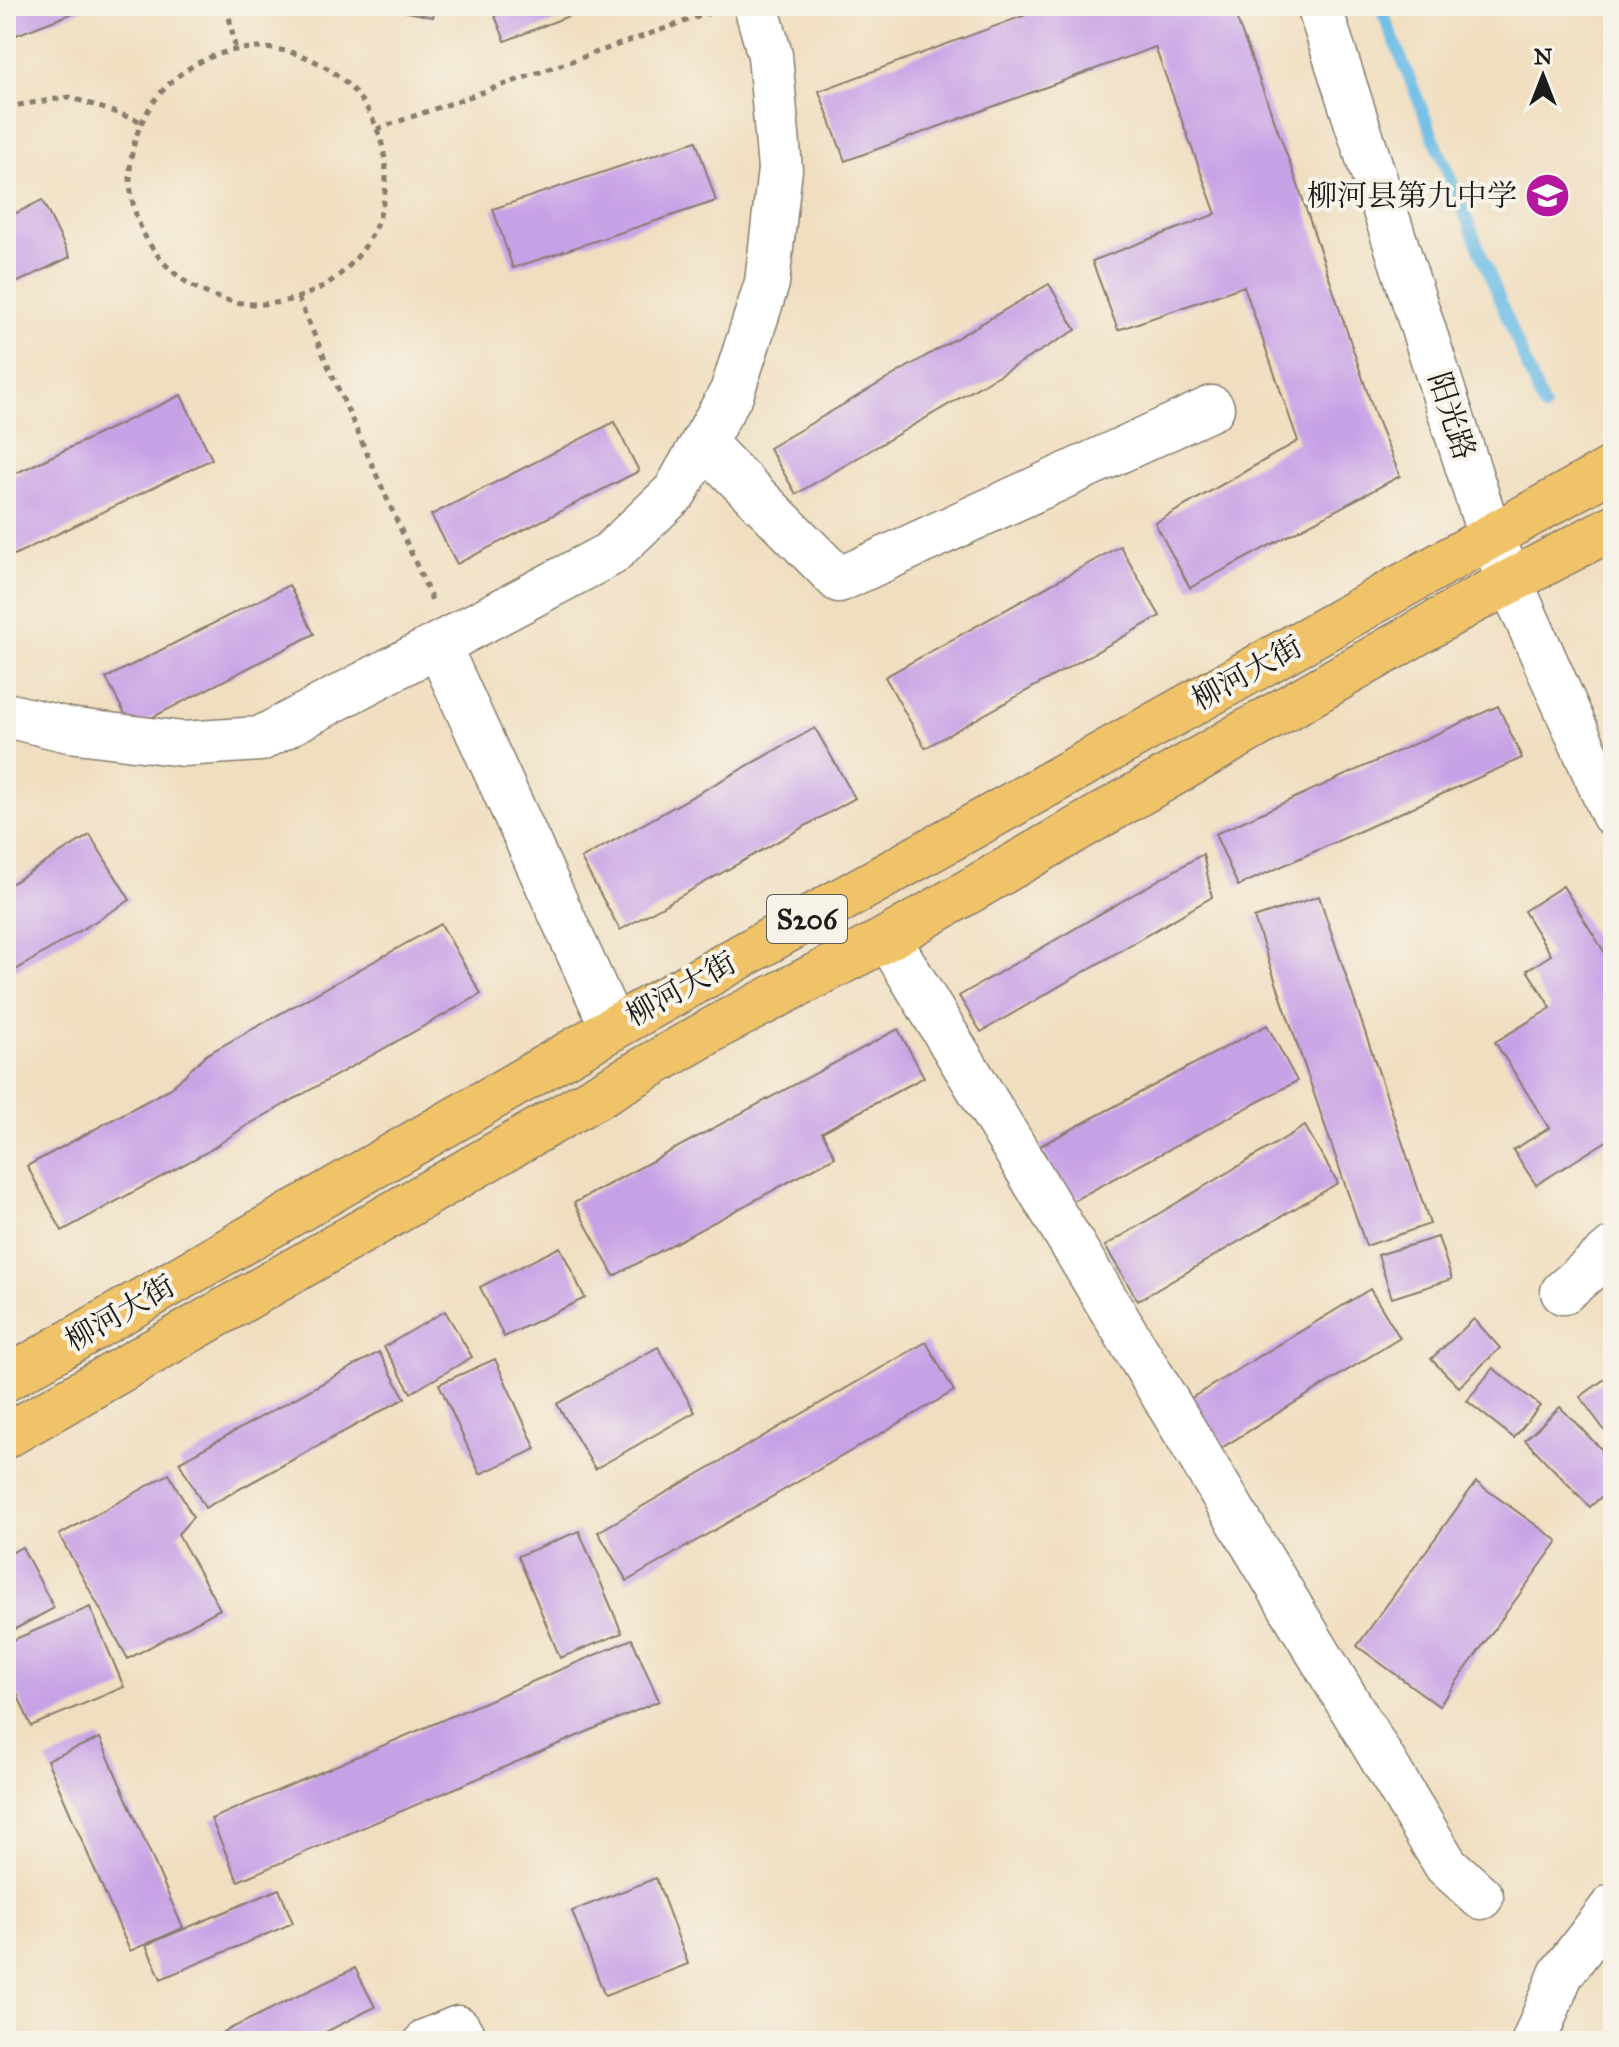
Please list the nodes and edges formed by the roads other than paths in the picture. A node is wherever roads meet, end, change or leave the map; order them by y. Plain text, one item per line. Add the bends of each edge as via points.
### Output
1 (756, 6) edge
2 (1319, 6) edge
3 (1212, 408) dead end
4 (703, 443) junction
5 (1613, 468) edge
6 (1613, 527) edge
7 (1490, 536) junction
8 (1512, 581) junction
9 (444, 642) junction
10 (6, 715) edge
11 (1613, 814) edge
12 (888, 938) junction
13 (613, 1028) junction
14 (1613, 1249) edge
15 (1563, 1292) dead end
16 (6, 1379) edge
17 (6, 1436) edge
18 (1481, 1897) dead end
19 (1613, 1906) edge
20 (427, 2041) edge
21 (465, 2041) edge
22 (1534, 2041) edge

1 - 4 street via 770,55 780,169 769,269 732,392
2 - 7 street, 阳光路
3 - 4 street via 839,580
4 - 9 street via 675,492 610,554
5 - 7 main road, 柳河大街 / S206
6 - 8 main road, 柳河大街 / S206
7 - 8 street, 阳光路
7 - 13 main road, 柳河大街 / S206
8 - 11 street, 阳光路
8 - 12 main road, 柳河大街 / S206
9 - 10 street via 260,739 183,744 69,730
9 - 13 street
12 - 17 main road, 柳河大街 / S206 via 726,1022
12 - 18 street via 1446,1865
13 - 16 main road, 柳河大街 / S206
14 - 15 street
19 - 22 street via 1561,1974
20 - 21 street via 458,2028

